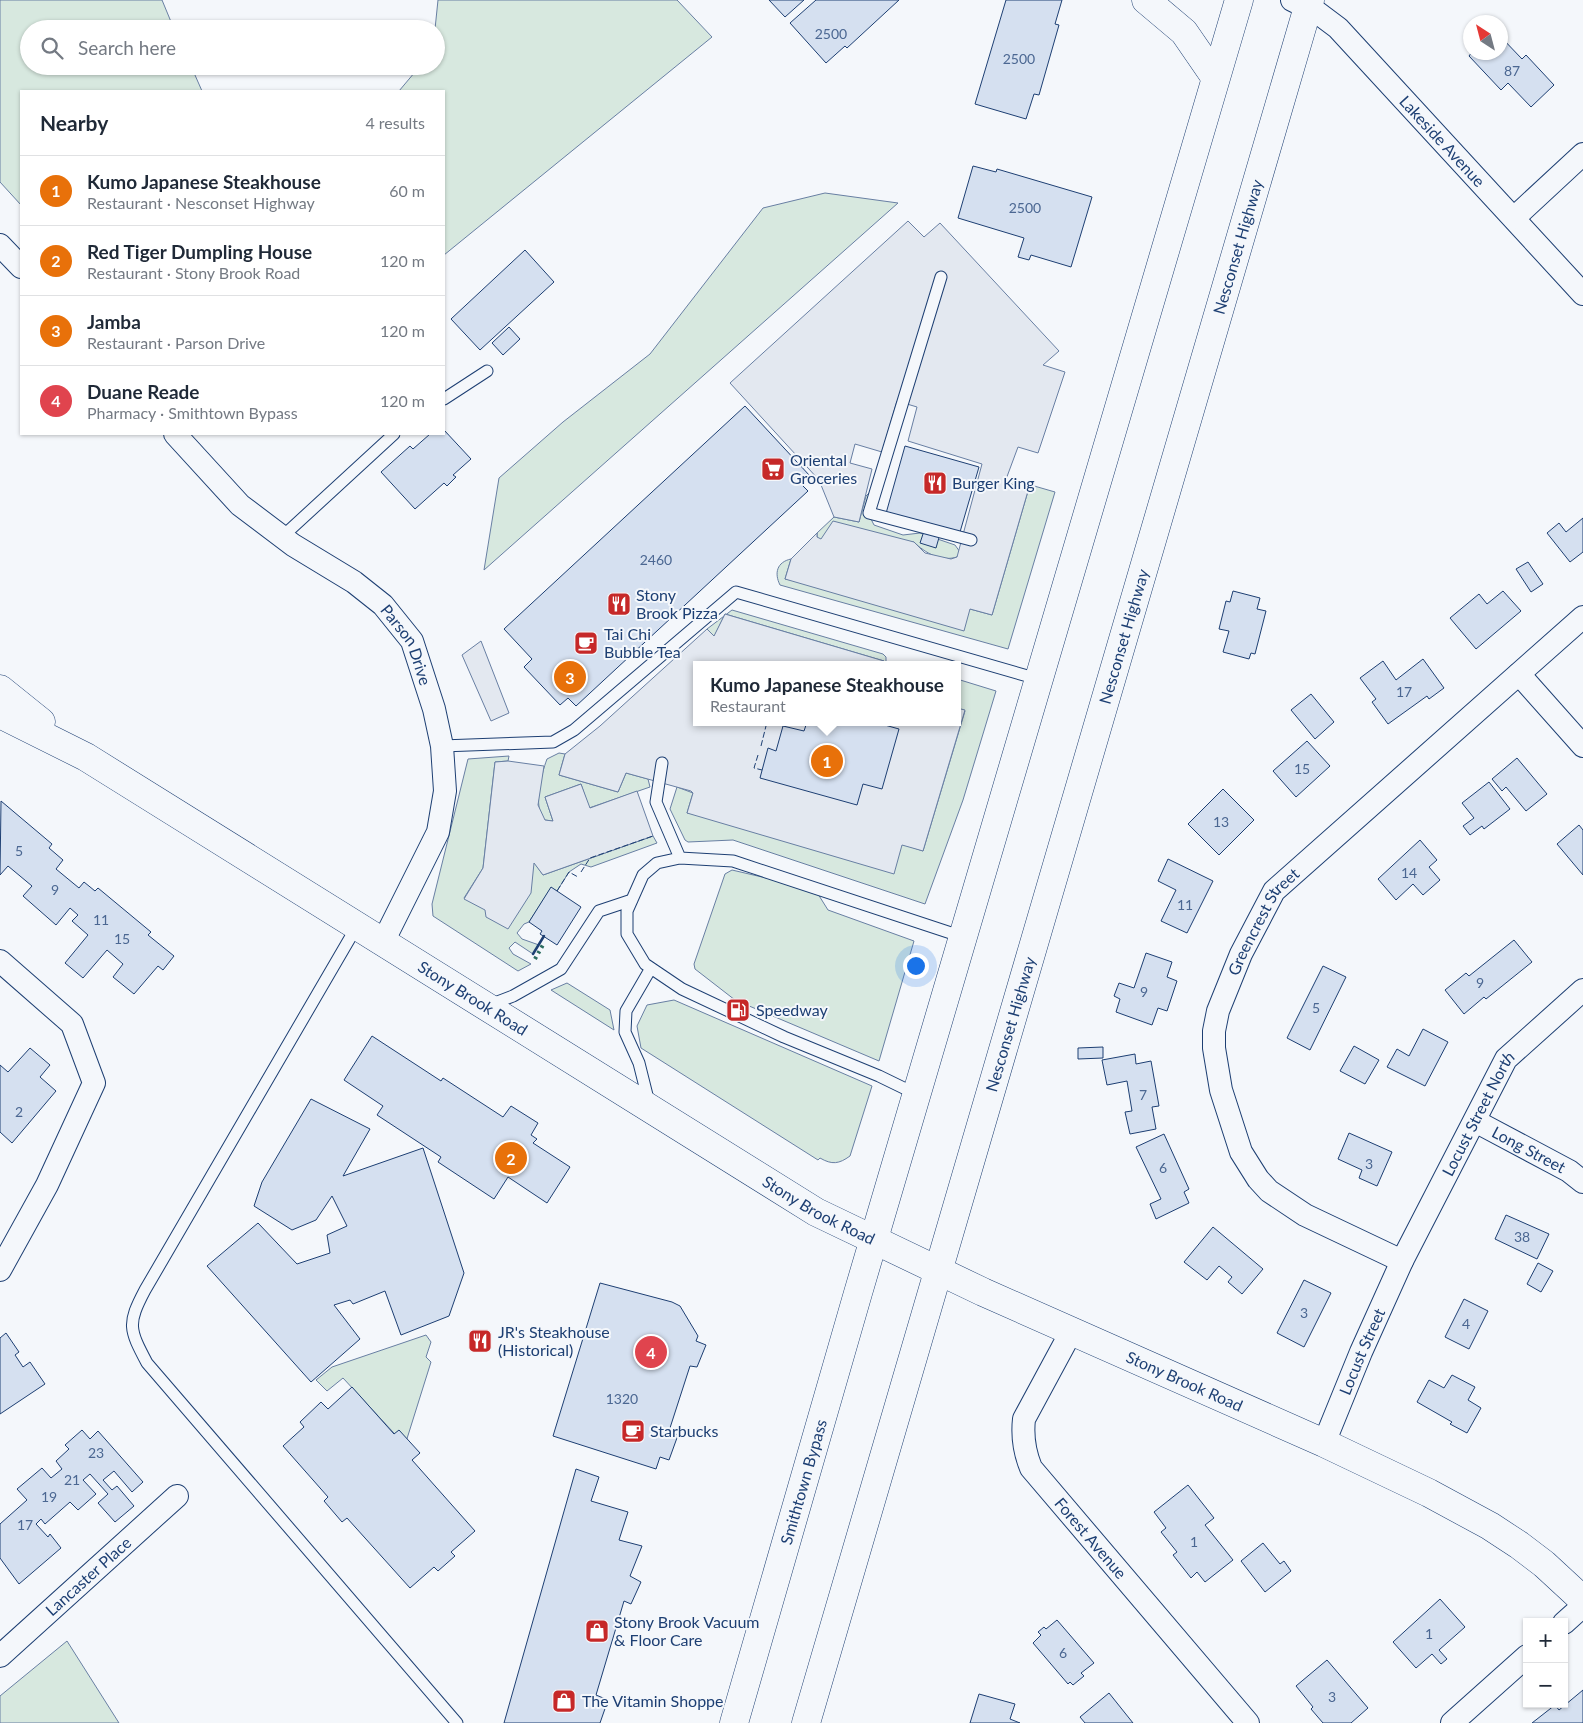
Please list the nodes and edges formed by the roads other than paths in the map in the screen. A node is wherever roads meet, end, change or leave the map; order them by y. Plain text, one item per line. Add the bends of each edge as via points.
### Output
1 (1146, 0) edge
2 (1239, 0) edge
3 (1303, 2) edge
4 (1215, 77) junction
5 (1583, 154) edge
6 (1514, 218) junction
7 (0, 245) edge
8 (20, 266) edge
9 (941, 277) dead end
10 (1583, 294) edge
11 (487, 370) dead end
12 (445, 398) edge
13 (176, 435) edge
14 (393, 435) edge
15 (282, 537) junction
16 (971, 540) dead end
17 (1583, 617) edge
18 (1519, 674) junction
19 (1038, 678) junction
20 (0, 689) edge
21 (0, 714) edge
22 (442, 746) junction
23 (1583, 746) edge
24 (86, 757) junction
25 (662, 763) dead end
26 (680, 858) junction
27 (632, 900) junction
28 (357, 926) junction
29 (963, 937) junction
30 (383, 942) junction
31 (0, 961) edge
32 (651, 968) junction
33 (1583, 990) edge
34 (486, 1006) junction
35 (917, 1094) junction
36 (650, 1107) junction
37 (1475, 1121) junction
38 (1583, 1182) edge
39 (874, 1240) junction
40 (1402, 1261) junction
41 (0, 1270) edge
42 (939, 1271) junction
43 (1071, 1332) junction
44 (1324, 1443) junction
45 (177, 1496) dead end
46 (1583, 1600) edge
47 (1583, 1606) edge
48 (1568, 1619) edge
49 (0, 1656) edge
50 (1523, 1660) edge
51 (457, 1723) edge
52 (734, 1723) edge
53 (806, 1723) edge
54 (1248, 1723) edge
55 (1452, 1723) edge

1 - 4 main road via 1184,32
2 - 4 main road
3 - 6 street, Lakeside Avenue via 1338,28
3 - 42 main road, Nesconset Highway
4 - 19 main road
5 - 6 street
6 - 10 street, Lakeside Avenue
7 - 8 street
9 - 16 lane via 869,513
11 - 12 lane
13 - 15 street, Parson Drive via 240,505
14 - 15 lane
15 - 22 street, Parson Drive via 354,582 383,605 412,641
17 - 18 street, Greencrest Street
18 - 23 street
18 - 40 street, Greencrest Street via 1274,891 1241,954 1218,1011 1214,1030 1221,1090 1240,1152 1258,1180 1305,1215
19 - 22 lane via 736,592 574,730 553,742
19 - 29 main road
20 - 24 main road, Stony Brook Road
21 - 24 main road, Stony Brook Road
22 - 30 street, Parson Drive via 445,791 438,832
24 - 28 main road, Stony Brook Road
25 - 26 lane via 656,802
26 - 27 lane via 657,863 643,875
26 - 29 lane via 733,861
27 - 32 lane via 627,911 627,934 645,964
27 - 34 lane via 599,911 561,969 513,996
28 - 30 main road, Stony Brook Road
28 - 51 lane via 132,1314 134,1338 147,1363
29 - 35 main road
30 - 34 main road, Stony Brook Road
31 - 41 street via 72,1024 94,1083 47,1185
32 - 35 lane via 682,989
32 - 36 lane via 626,1011 625,1032 640,1063
33 - 37 street, Locust Street North via 1506,1059
34 - 36 main road, Stony Brook Road
35 - 39 main road
36 - 39 main road, Stony Brook Road via 816,1212
37 - 38 street, Long Street via 1569,1171
37 - 40 street, Locust Street North
39 - 42 main road, Stony Brook Road
39 - 52 main road, Smithtown Bypass
40 - 44 street, Locust Street
42 - 43 main road, Stony Brook Road
42 - 53 main road
43 - 44 main road, Stony Brook Road
43 - 54 street, Forest Avenue via 1024,1419 1022,1435 1031,1468
44 - 46 main road, Stony Brook Road via 1490,1526 1544,1564
45 - 49 street, Lancaster Place
47 - 48 street
50 - 55 street

